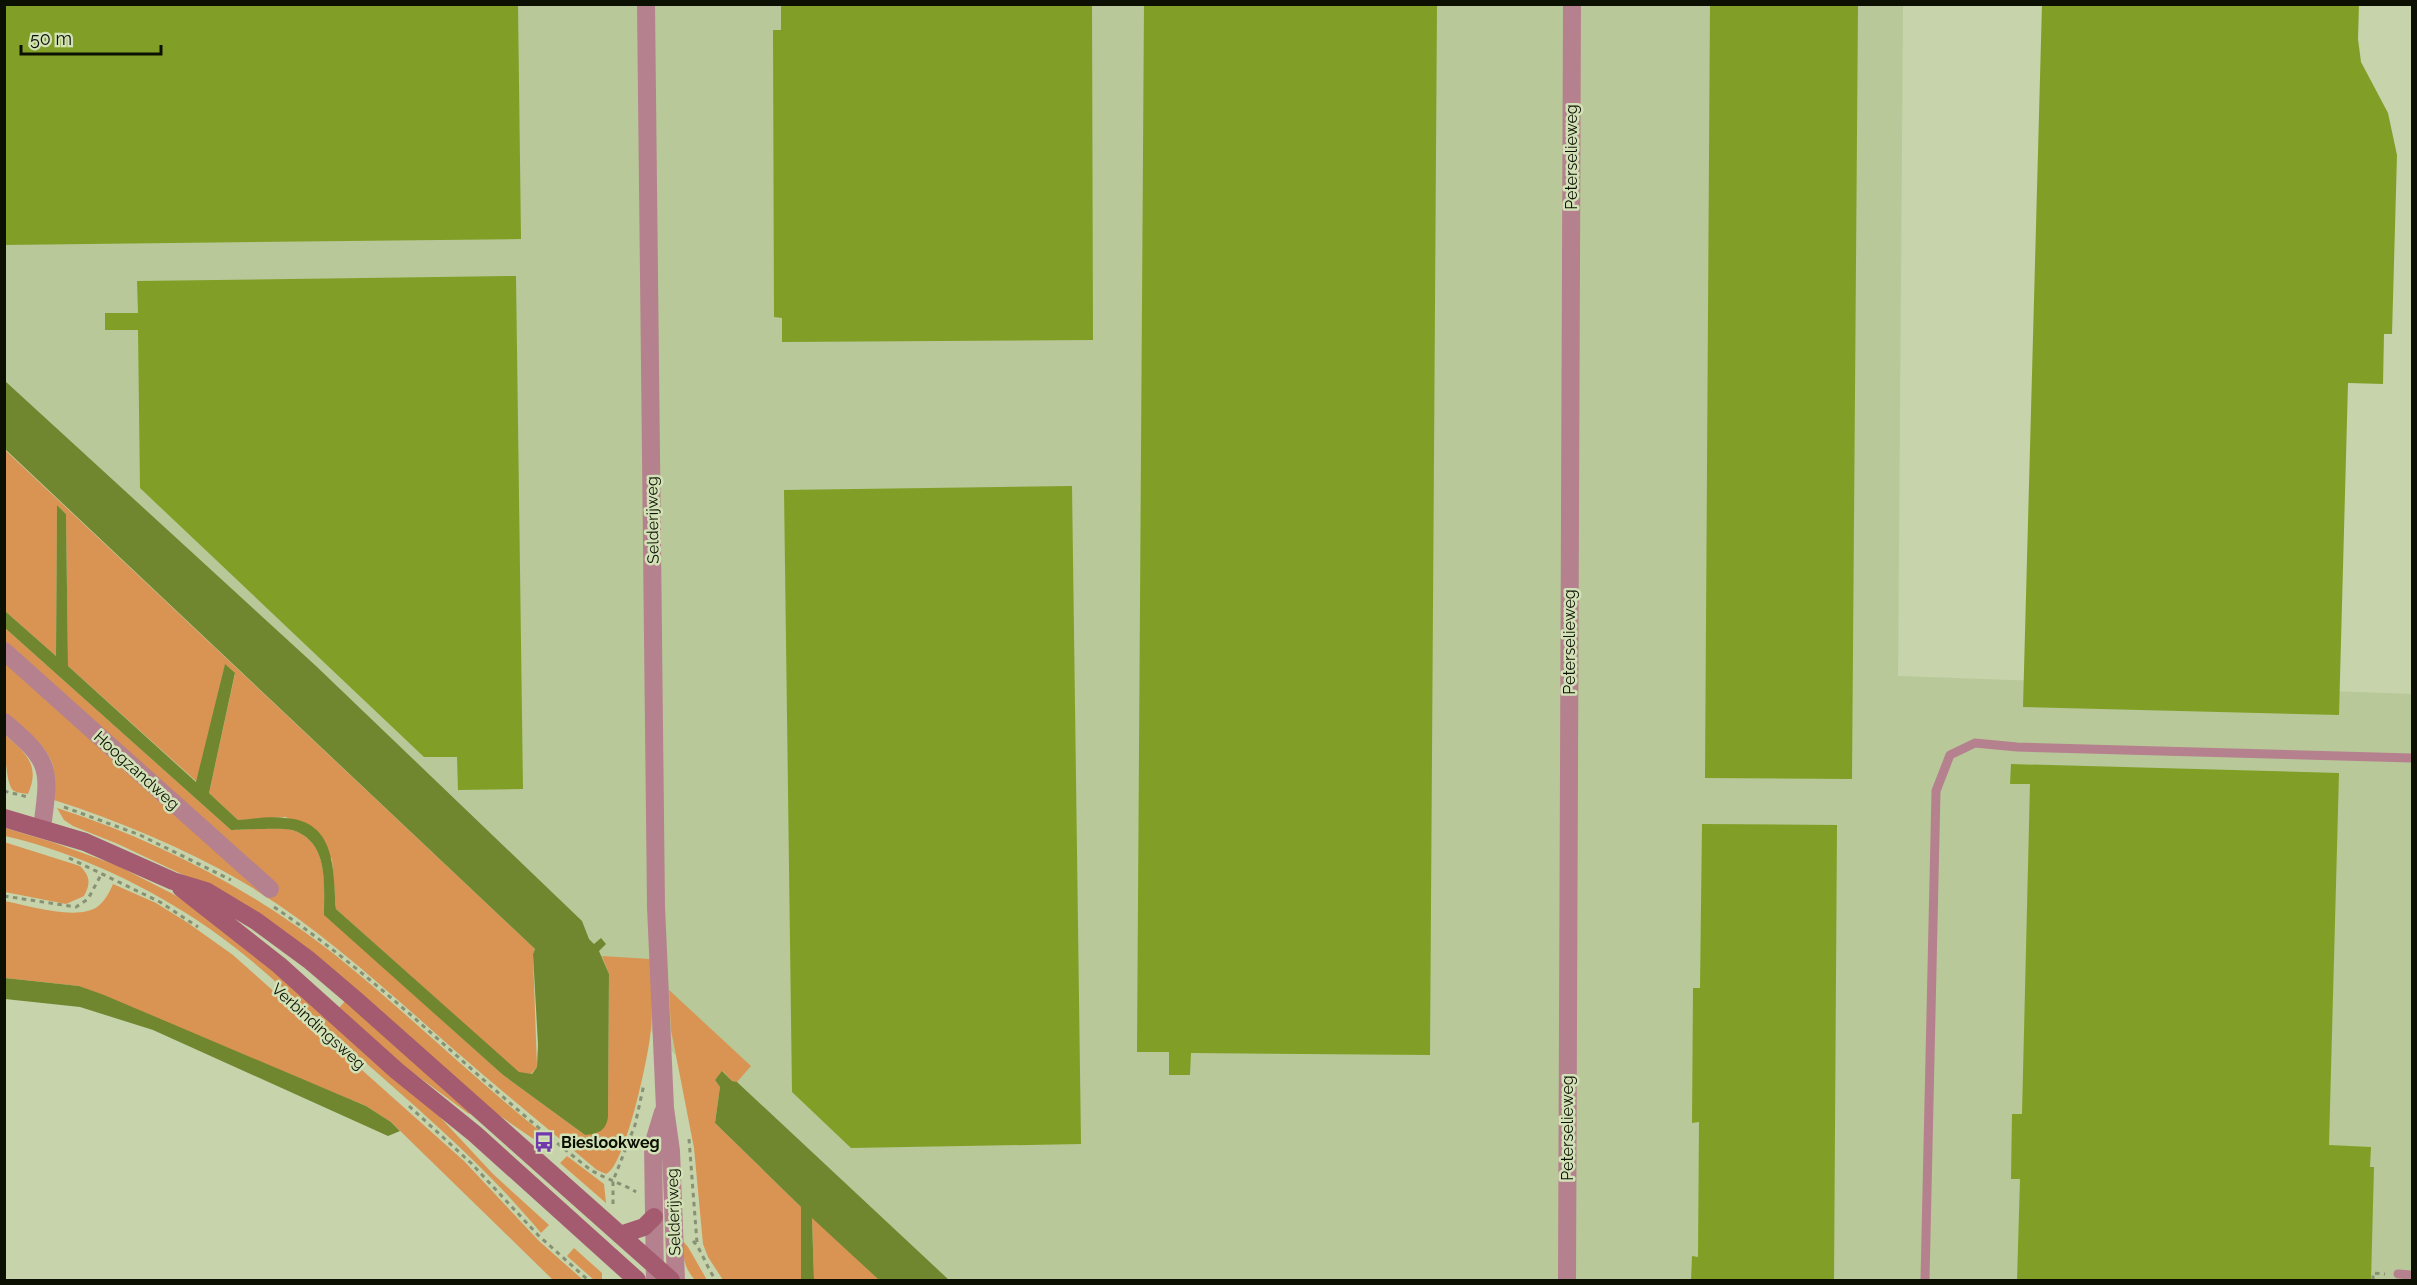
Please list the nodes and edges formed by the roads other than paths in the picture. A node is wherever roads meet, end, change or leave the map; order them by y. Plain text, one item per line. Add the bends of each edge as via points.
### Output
1 (646, 4) edge
2 (1572, 4) edge
3 (4, 651) edge
4 (4, 722) edge
5 (2412, 758) edge
6 (4, 818) edge
7 (42, 828) junction
8 (173, 881) junction
9 (270, 889) dead end
10 (665, 1108) junction
11 (654, 1217) junction
12 (620, 1235) junction
13 (655, 1274) edge
14 (2398, 1275) dead end
15 (2412, 1275) edge
16 (637, 1281) edge
17 (671, 1281) edge
18 (676, 1281) edge
19 (1567, 1281) edge
20 (1925, 1281) edge

1 - 10 street, Selderijweg via 656,907
2 - 19 street, Peterselieweg
3 - 9 street, Hoogzandweg
4 - 7 street via 33,746 43,762 48,780
5 - 20 lane via 1975,743 1950,755 1936,791
6 - 7 street, Verbindingsweg
7 - 8 street, Verbindingsweg via 85,842
8 - 12 street, Verbindingsweg via 206,891 309,960
8 - 16 street, Verbindingsweg via 279,965 397,1071 475,1134
10 - 11 street, Selderijweg via 652,1145
10 - 18 street, Selderijweg via 671,1151
11 - 12 street via 644,1227
11 - 13 street, Selderijweg
12 - 13 street, Verbindingsweg
13 - 17 street, Verbindingsweg
14 - 15 lane

